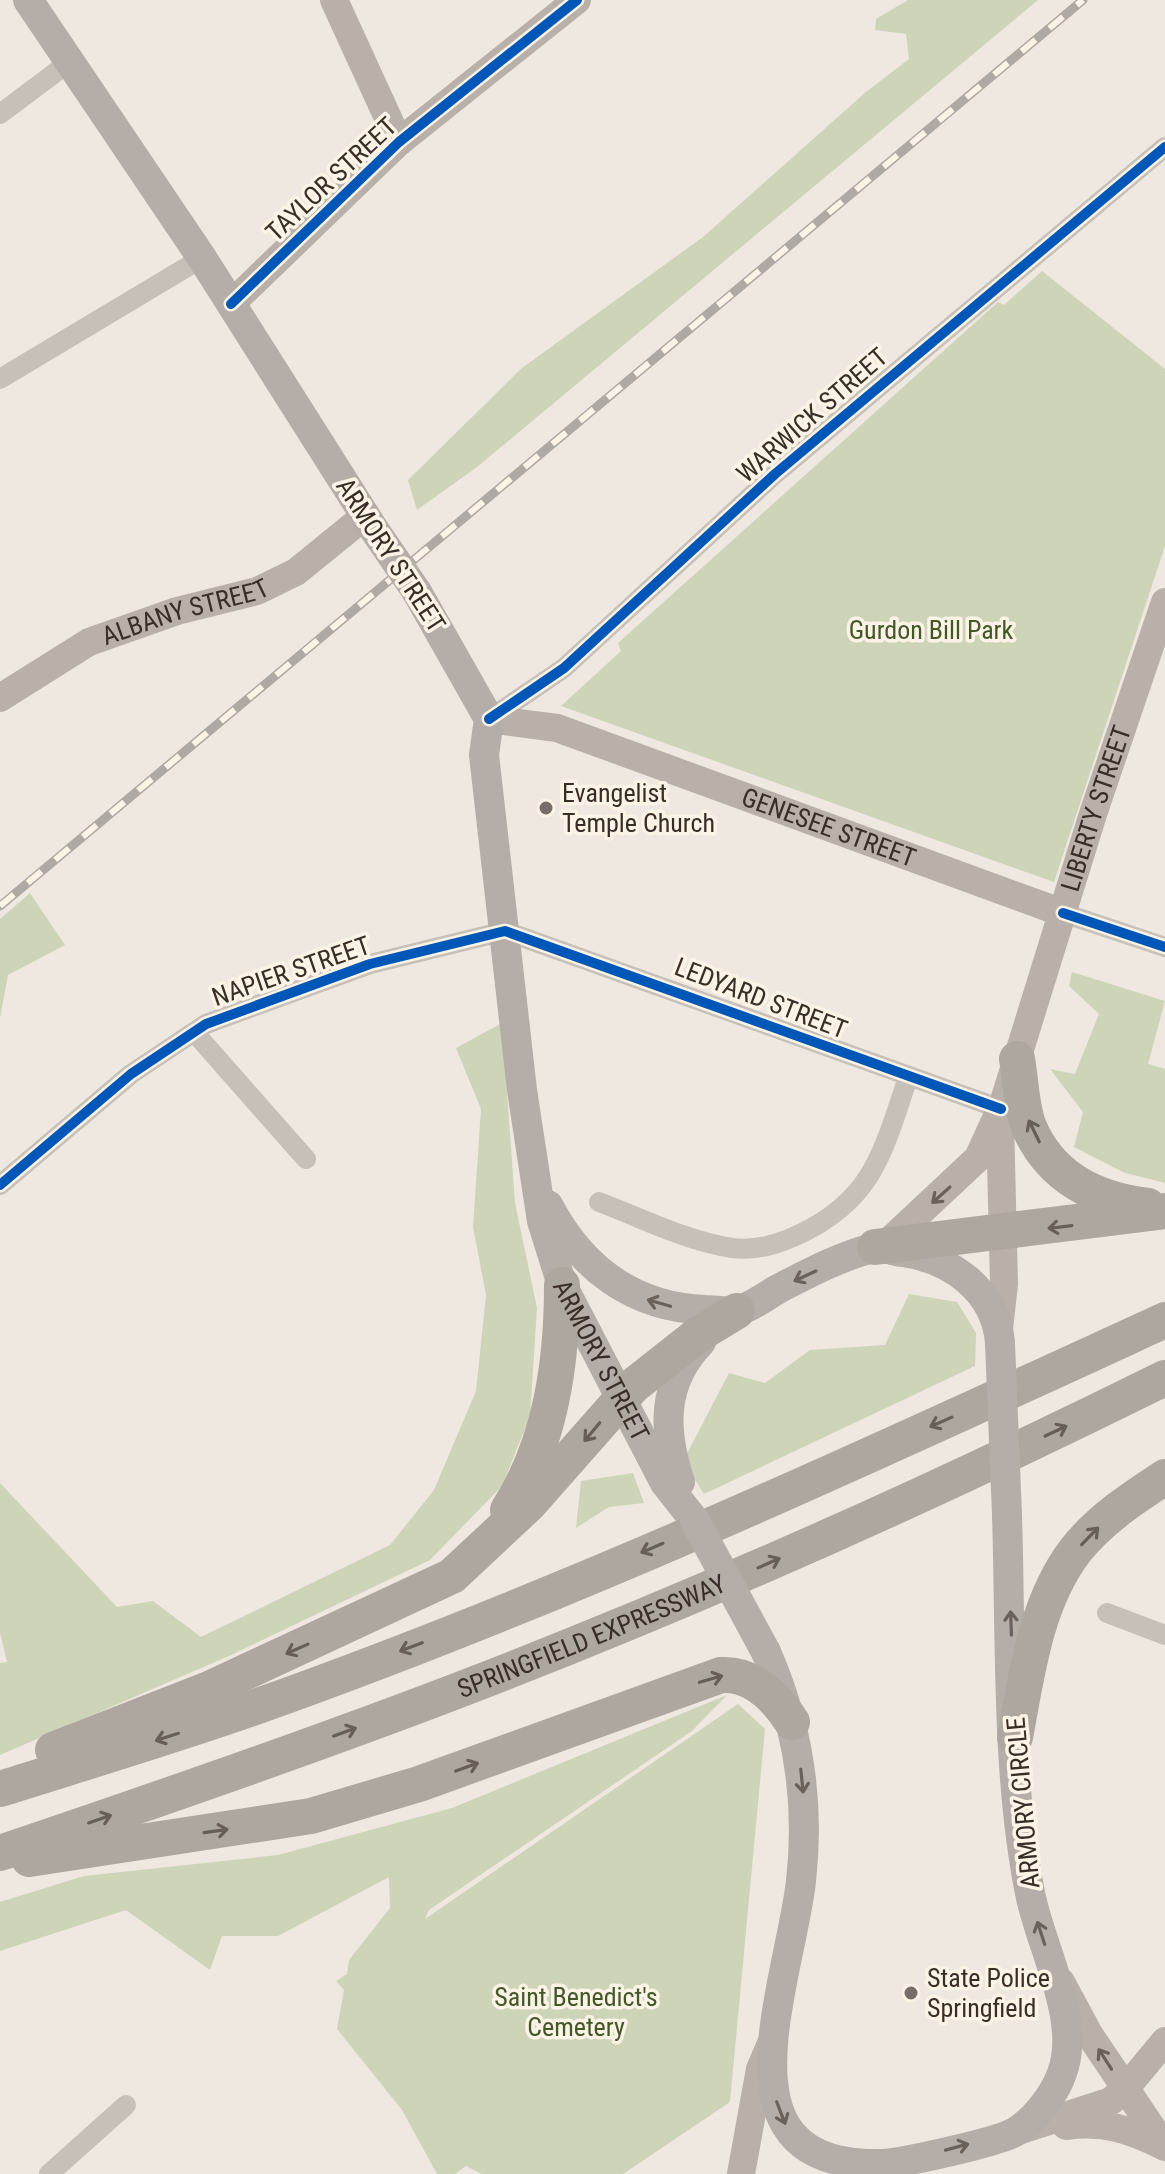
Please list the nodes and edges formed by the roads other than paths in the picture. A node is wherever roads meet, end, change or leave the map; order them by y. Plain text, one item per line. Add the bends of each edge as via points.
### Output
1 (28, 0) edge
2 (334, 0) edge
3 (577, 0) edge
4 (68, 63) junction
5 (0, 114) edge
6 (399, 142) junction
7 (1165, 147) edge
8 (202, 258) junction
9 (231, 304) junction
10 (0, 379) edge
11 (369, 522) junction
12 (1165, 602) edge
13 (1157, 660) edge
14 (0, 698) edge
15 (489, 719) junction
16 (1063, 913) junction
17 (505, 931) junction
18 (1165, 947) edge
19 (194, 1032) junction
20 (1017, 1059) junction
21 (908, 1078) junction
22 (1001, 1109) junction
23 (306, 1159) dead end
24 (0, 1185) edge
25 (539, 1187) junction
26 (599, 1202) dead end
27 (1165, 1210) edge
28 (1001, 1233) junction
29 (880, 1247) junction
30 (562, 1285) junction
31 (731, 1315) junction
32 (1165, 1320) edge
33 (1000, 1336) junction
34 (1165, 1378) edge
35 (620, 1399) junction
36 (1165, 1477) edge
37 (676, 1488) junction
38 (695, 1521) joint
39 (486, 1544) junction
40 (1107, 1613) dead end
41 (1165, 1635) edge
42 (792, 1722) junction
43 (1015, 1737) junction
44 (0, 1773) edge
45 (0, 1789) edge
46 (0, 1853) edge
47 (0, 1863) edge
48 (1054, 1970) junction
49 (774, 2037) junction
50 (1165, 2041) edge
51 (1125, 2089) junction
52 (126, 2105) dead end
53 (1028, 2129) junction
54 (900, 2163) junction
55 (49, 2174) edge
56 (741, 2174) edge
57 (871, 2174) edge

1 - 4 main road, ARMORY STREET
2 - 6 main road
3 - 6 main road, TAYLOR STREET
4 - 5 street
4 - 8 main road, ARMORY STREET
6 - 9 main road, TAYLOR STREET
7 - 15 street, WARWICK STREET via 775,474 564,668
8 - 9 main road, ARMORY STREET
8 - 10 street
9 - 11 main road, ARMORY STREET
11 - 14 main road, ALBANY STREET via 296,572 257,591 103,636
11 - 15 main road, ARMORY STREET, bridge via 417,592
12 - 13 main road, LIBERTY STREET
13 - 16 main road, LIBERTY STREET via 1093,814
15 - 16 main road, GENESEE STREET via 557,728
15 - 17 main road, ARMORY STREET via 484,755
16 - 18 street, GENESEE STREET
16 - 20 main road, LIBERTY STREET
17 - 19 street, NAPIER STREET via 370,964
17 - 21 street, LEDYARD STREET
17 - 25 main road, ARMORY STREET via 522,1090
19 - 23 street
19 - 24 street, NAPIER STREET via 131,1074
20 - 22 main road, LIBERTY STREET
27 -> 20 highway via 1105,1198 1080,1187 1050,1161 1029,1126
21 - 22 street, LEDYARD STREET
21 - 26 street via 884,1146 861,1190 825,1222 792,1238 760,1249 733,1248
22 - 28 main road, LIBERTY STREET
22 -> 29 main road, LIBERTY STREET via 978,1158
25 - 30 main road, ARMORY STREET via 542,1221
31 -> 25 main road, ARMORY STREET via 683,1309 612,1283 560,1227
27 -> 28 highway
28 - 29 highway
28 - 33 main road, LIBERTY STREET
29 -> 31 main road via 819,1269
29 - 33 main road, ARMORY CIRCLE via 932,1258 957,1270 983,1299
30 - 35 main road, ARMORY STREET
30 - 39 highway via 559,1366 550,1407 514,1500
31 - 35 highway via 675,1352
31 - 37 main road via 682,1365 670,1397 667,1437
32 -> 45 highway via 804,1483 503,1610 261,1705
43 -> 33 main road, ARMORY CIRCLE, bridge
46 -> 34 highway, SPRINGFIELD EXPRESSWAY via 387,1717 570,1646 837,1533
35 - 37 main road, ARMORY STREET
35 -> 39 highway via 529,1504
43 -> 36 highway via 1035,1635 1075,1552 1117,1511
37 - 38 main road, ARMORY STREET
38 - 42 main road, ARMORY CIRCLE, bridge via 766,1652
39 -> 44 highway via 452,1576 354,1623 209,1689
40 - 41 street
47 -> 42 highway via 311,1816 419,1784 721,1675 760,1686
42 -> 49 main road, ARMORY CIRCLE via 802,1785 804,1849
48 -> 43 main road, ARMORY CIRCLE via 1025,1866
51 -> 48 main road
48 - 53 main road, ARMORY CIRCLE via 1066,2036 1065,2064
49 -> 54 main road, ARMORY CIRCLE via 775,2097 794,2136 816,2153 841,2162
49 - 56 main road via 760,2069
50 - 51 main road
51 - 53 main road via 1111,2101
51 - 53 main road via 1165,2147 1119,2126
52 - 55 street
54 -> 53 main road, ARMORY CIRCLE
54 - 57 main road

